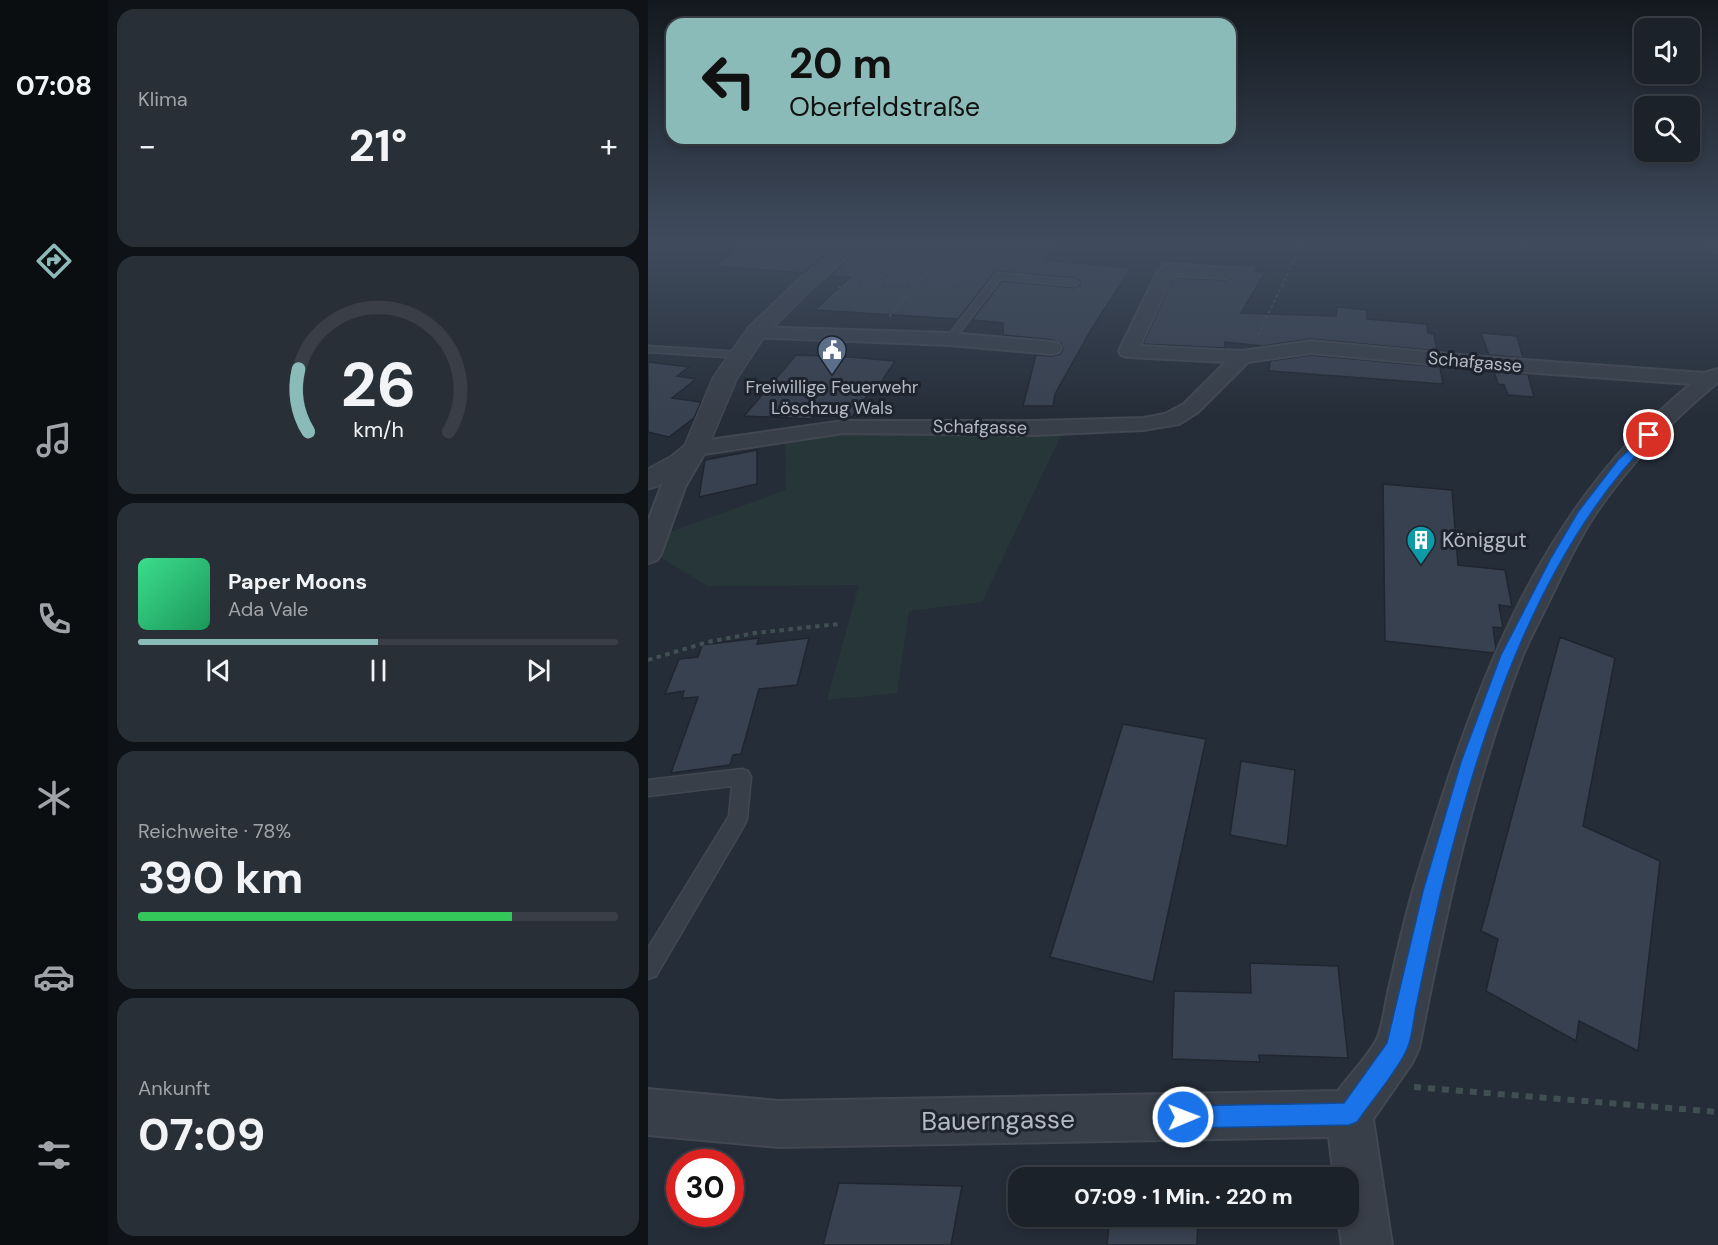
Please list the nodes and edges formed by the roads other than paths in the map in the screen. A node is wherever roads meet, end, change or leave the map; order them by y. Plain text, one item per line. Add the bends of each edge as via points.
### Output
1 (787, 302) edge
2 (979, 302) edge
3 (1151, 302) edge
4 (756, 333) junction
5 (950, 339) junction
6 (1052, 348) dead end
7 (648, 349) edge
8 (740, 355) junction
9 (1247, 356) junction
10 (1714, 375) edge
11 (696, 448) junction
12 (648, 480) edge
13 (648, 553) edge
14 (648, 788) edge
15 (648, 968) edge
16 (648, 1112) edge
17 (1349, 1114) junction
18 (1367, 1245) edge

1 - 4 street
2 - 5 lane
3 - 9 street, Schafgasse via 1128,351
4 - 5 street
4 - 8 street
5 - 6 street
7 - 8 lane
8 - 11 street via 713,402
9 - 10 street, Schafgasse via 1311,347 1470,362
9 - 11 street, Schafgasse via 1191,408 1171,419 1143,424 843,427
10 - 17 street via 1680,403 1622,463 1582,515 1508,655 1469,762 1432,891 1397,1048
11 - 12 street via 681,462
11 - 13 street via 673,487
14 - 15 lane via 742,777 738,818
16 - 17 street, Bauerngasse via 779,1124
17 - 18 street

